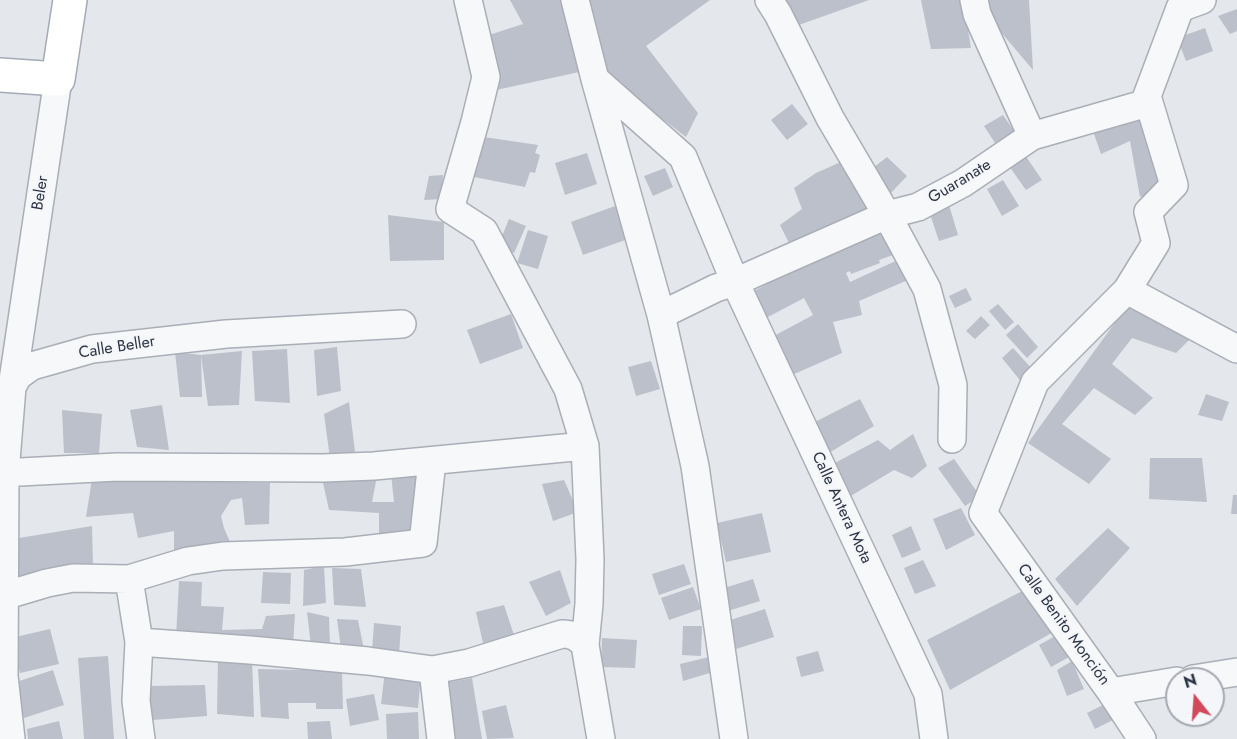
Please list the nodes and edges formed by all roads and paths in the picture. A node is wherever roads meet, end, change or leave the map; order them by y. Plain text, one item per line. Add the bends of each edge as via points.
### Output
1 (70, 0) edge
2 (468, 0) edge
3 (575, 0) edge
4 (769, 0) edge
5 (974, 0) edge
6 (1185, 4) edge
7 (0, 75) edge
8 (58, 79) junction
9 (595, 79) junction
10 (1147, 96) junction
11 (1032, 136) junction
12 (887, 215) junction
13 (735, 282) junction
14 (1127, 290) junction
15 (661, 315) junction
16 (402, 324) dead end
17 (1237, 349) edge
18 (12, 387) junction
19 (952, 439) dead end
20 (585, 446) junction
21 (432, 460) junction
22 (3, 473) edge
23 (129, 579) junction
24 (2, 597) edge
25 (139, 642) junction
26 (585, 645) junction
27 (432, 670) junction
28 (1165, 683) edge
29 (1111, 692) junction
30 (11, 739) edge
31 (141, 739) edge
32 (441, 739) edge
33 (601, 739) edge
34 (734, 739) edge
35 (934, 739) edge
36 (1142, 739) edge

1 - 8 main road, Beler
2 - 20 street via 486,77 450,209 484,231 568,389
3 - 9 street
4 - 12 street via 830,118
5 - 11 street via 976,14
6 - 10 street
7 - 8 main road
8 - 18 street, Beler
9 - 13 street, Calle Antera Mota via 683,158
9 - 15 street
10 - 11 street, Guaranate via 1144,104
10 - 14 street via 1174,185 1148,212 1156,243
11 - 12 street, Guaranate via 963,183 918,207
12 - 13 street, Guaranate
12 - 19 street via 927,289 953,385
13 - 15 street, Guaranate
13 - 35 street, Calle Antera Mota via 928,694
14 - 17 street
14 - 29 street, Calle Benito Monción via 1035,382 983,513
15 - 34 street via 695,466
16 - 18 street, Calle Beller via 226,334 92,349 32,366 18,376
18 - 22 street
20 - 21 street
20 - 26 street via 590,559
21 - 22 street via 323,468 117,467
21 - 23 street via 423,543 345,552 223,556 188,561
22 - 24 street
23 - 24 street via 74,578
23 - 25 street
24 - 30 street via 4,676
25 - 27 street
25 - 31 street via 136,701
26 - 27 street via 571,634 562,634 469,663
26 - 33 street
27 - 32 street
28 - 29 street
29 - 36 street, Calle Benito Monción

